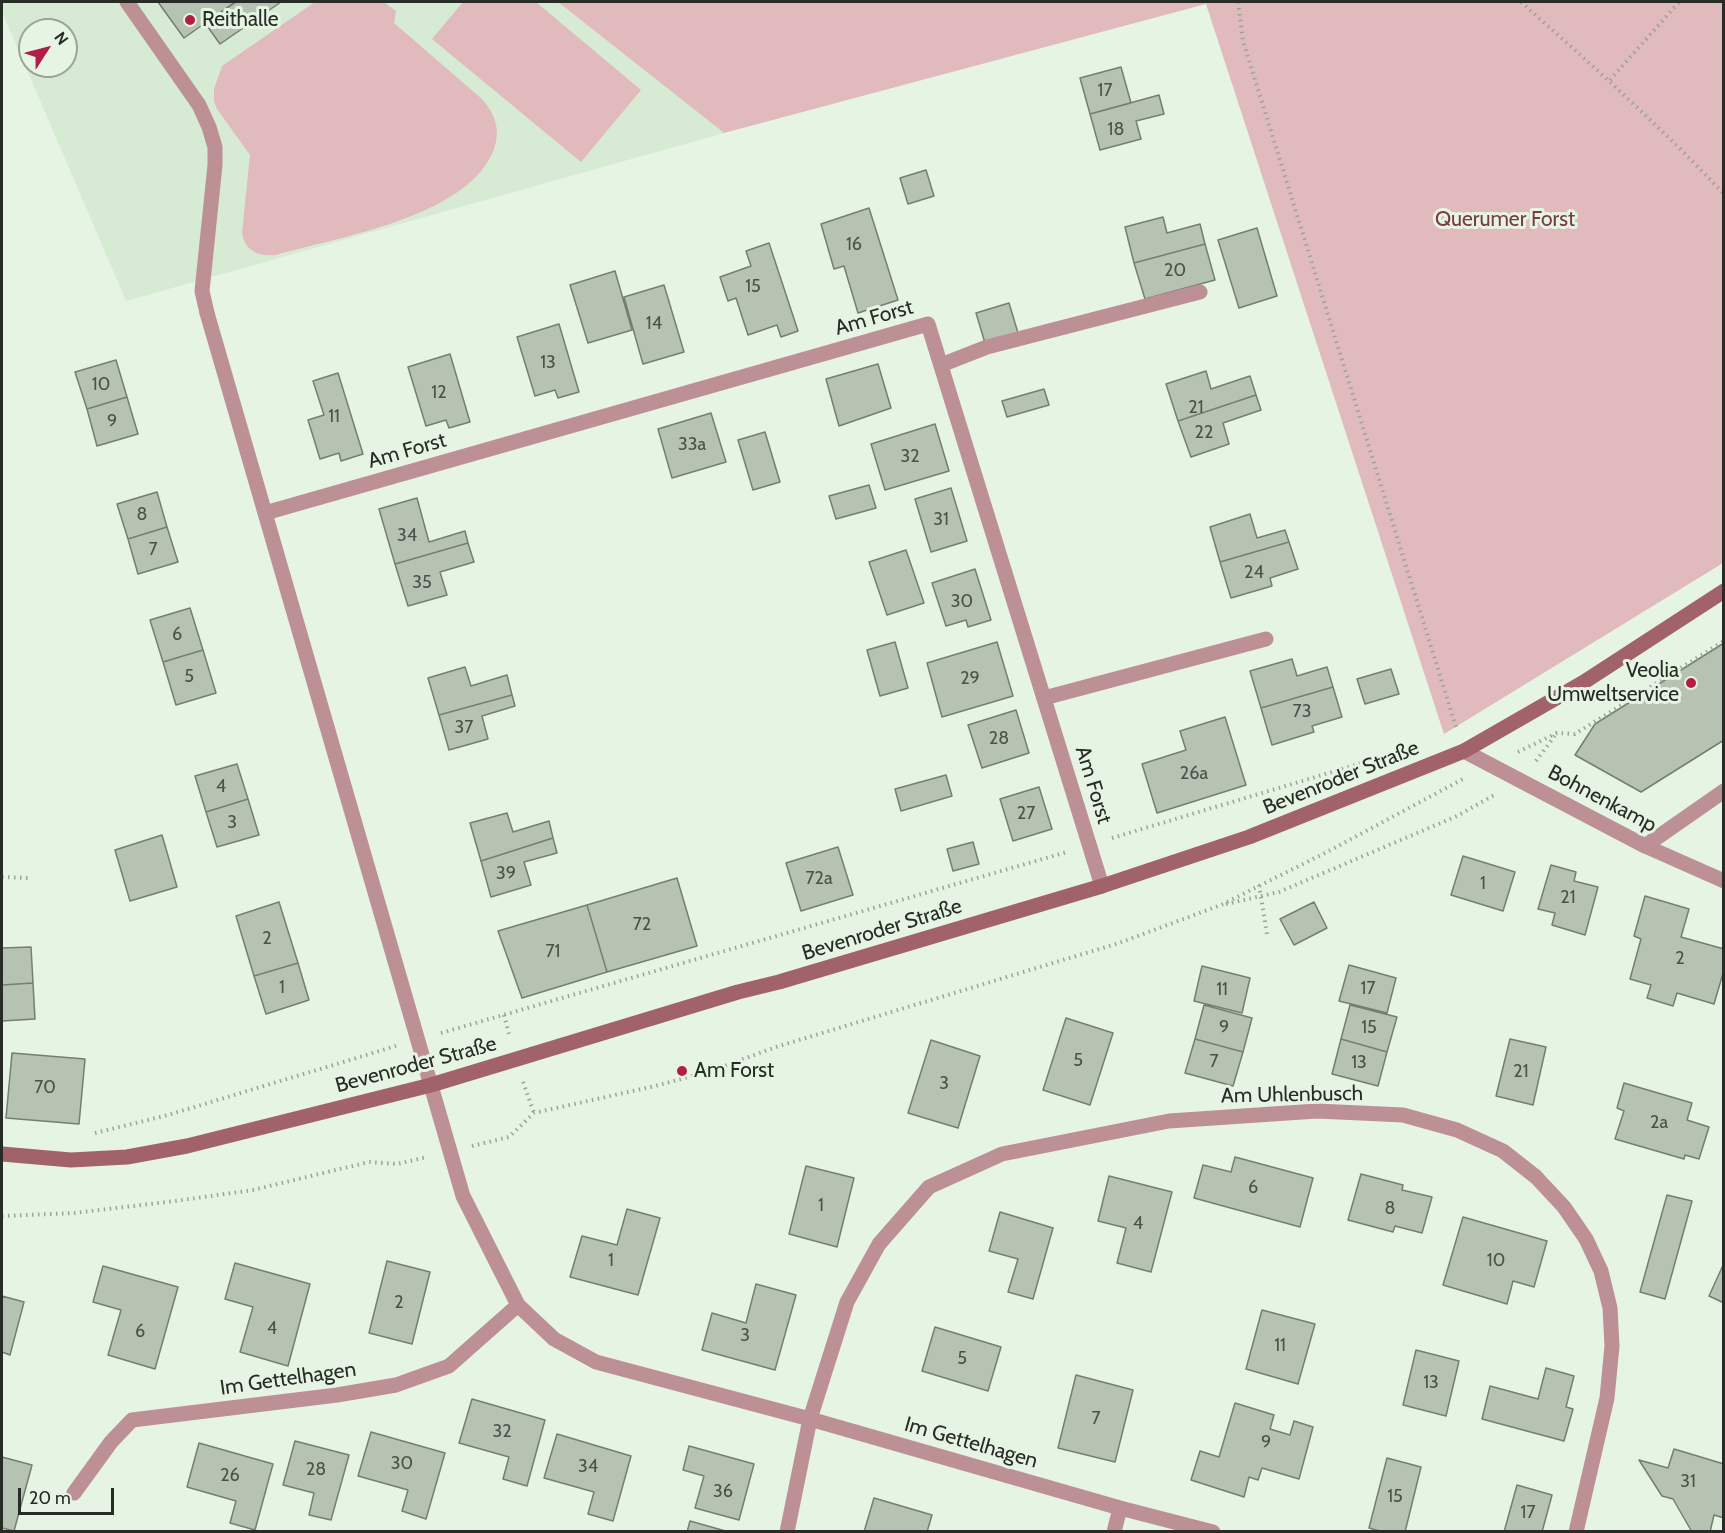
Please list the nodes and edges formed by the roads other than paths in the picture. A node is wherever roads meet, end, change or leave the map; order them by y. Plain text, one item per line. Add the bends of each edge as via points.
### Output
1 (128, 2) edge
2 (1200, 292) dead end
3 (940, 364) junction
4 (266, 513) junction
5 (1724, 591) edge
6 (1266, 639) dead end
7 (1044, 698) junction
8 (1464, 751) junction
9 (1724, 791) edge
10 (1645, 846) junction
11 (1724, 881) edge
12 (1102, 886) junction
13 (431, 1085) junction
14 (2, 1154) edge
15 (518, 1305) junction
16 (810, 1419) junction
17 (74, 1493) dead end
18 (1120, 1508) junction
19 (787, 1532) edge
20 (1114, 1532) edge
21 (1213, 1532) edge
22 (1576, 1532) edge

1 - 4 street via 199,105 209,127 215,165 202,291
2 - 3 street via 987,347
3 - 4 street, Am Forst via 928,324
3 - 7 street, Am Forst
4 - 13 street
5 - 8 main road, Bevenroder Straße via 1584,682
6 - 7 street
7 - 12 street, Am Forst
8 - 10 street, Bohnenkamp
8 - 12 main road, Bevenroder Straße via 1249,837
9 - 10 street
10 - 11 street, Bohnenkamp
12 - 13 main road, Bevenroder Straße
13 - 14 main road, Bevenroder Straße via 187,1146 127,1157 71,1160
13 - 15 street, Im Gettelhagen via 463,1196
15 - 16 street, Im Gettelhagen via 554,1339 596,1362
15 - 17 street, Im Gettelhagen via 449,1366 396,1385 132,1420
16 - 18 street, Im Gettelhagen
16 - 19 street
16 - 22 street, Am Uhlenbusch via 847,1302 879,1244 929,1187 1002,1154 1169,1121 1317,1111 1403,1115 1457,1130 1503,1151 1536,1177 1564,1207 1601,1271 1610,1308 1612,1346 1607,1398
18 - 20 street
18 - 21 street, Im Gettelhagen

